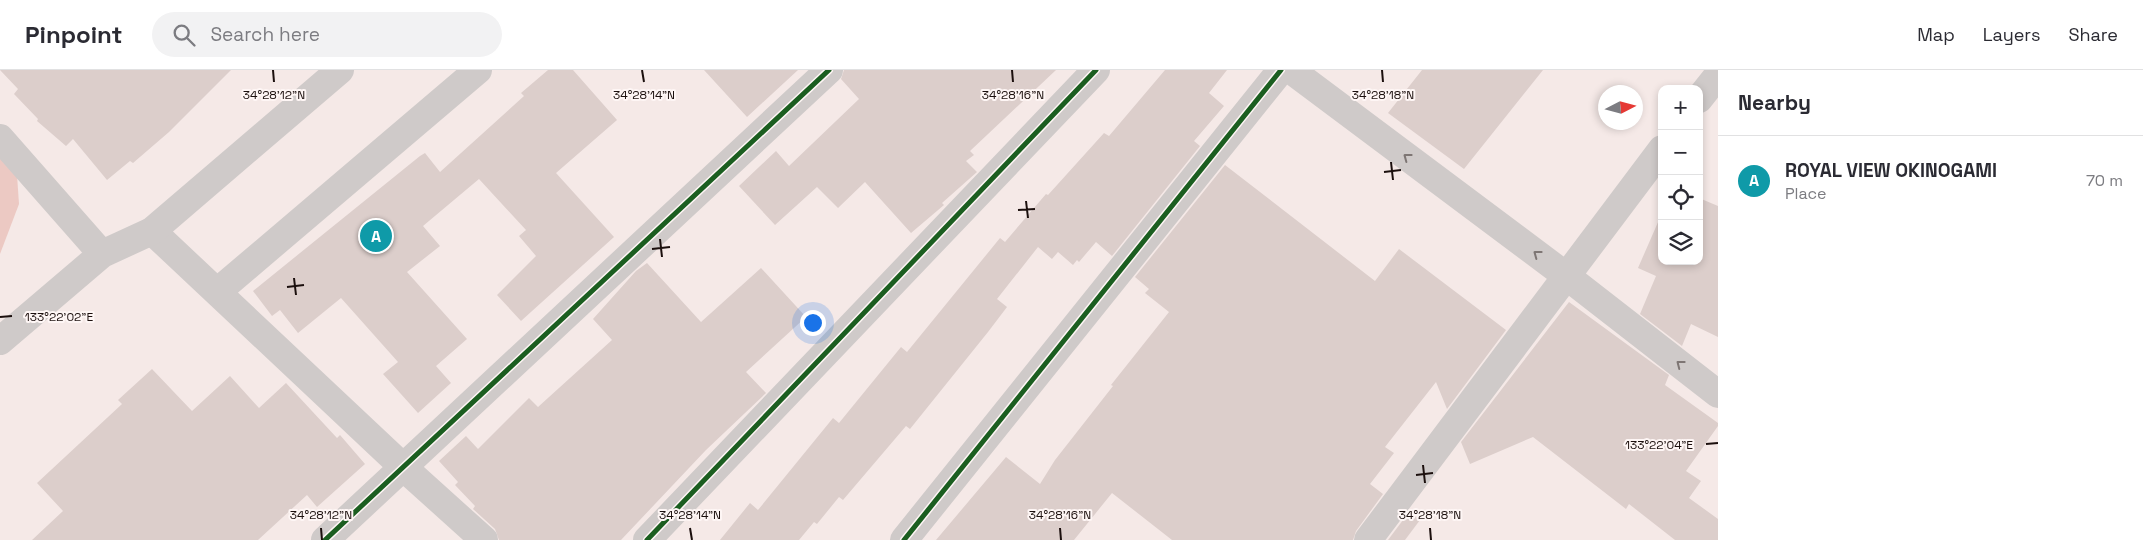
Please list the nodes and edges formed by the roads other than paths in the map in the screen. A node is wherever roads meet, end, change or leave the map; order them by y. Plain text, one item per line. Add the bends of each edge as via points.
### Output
1 (340, 70) edge
2 (478, 70) edge
3 (829, 70) edge
4 (1096, 70) edge
5 (1281, 70) edge
6 (1291, 70) edge
7 (1718, 75) edge
8 (1703, 94) edge
9 (0, 138) edge
10 (1658, 153) edge
11 (152, 231) junction
12 (102, 254) junction
13 (1565, 275) junction
14 (217, 292) junction
15 (0, 341) edge
16 (1718, 394) edge
17 (403, 467) junction
18 (325, 540) edge
19 (484, 540) edge
20 (647, 540) edge
21 (904, 540) edge
22 (1368, 540) edge

1 - 11 street
2 - 14 street
3 - 17 street
4 - 20 street
5 - 21 street
13 -> 6 street
7 - 8 street
9 - 12 street
10 - 13 street
11 - 12 street
11 - 14 street
12 - 15 street
16 -> 13 street
13 - 22 street
14 - 17 street
17 - 18 street
17 - 19 street

